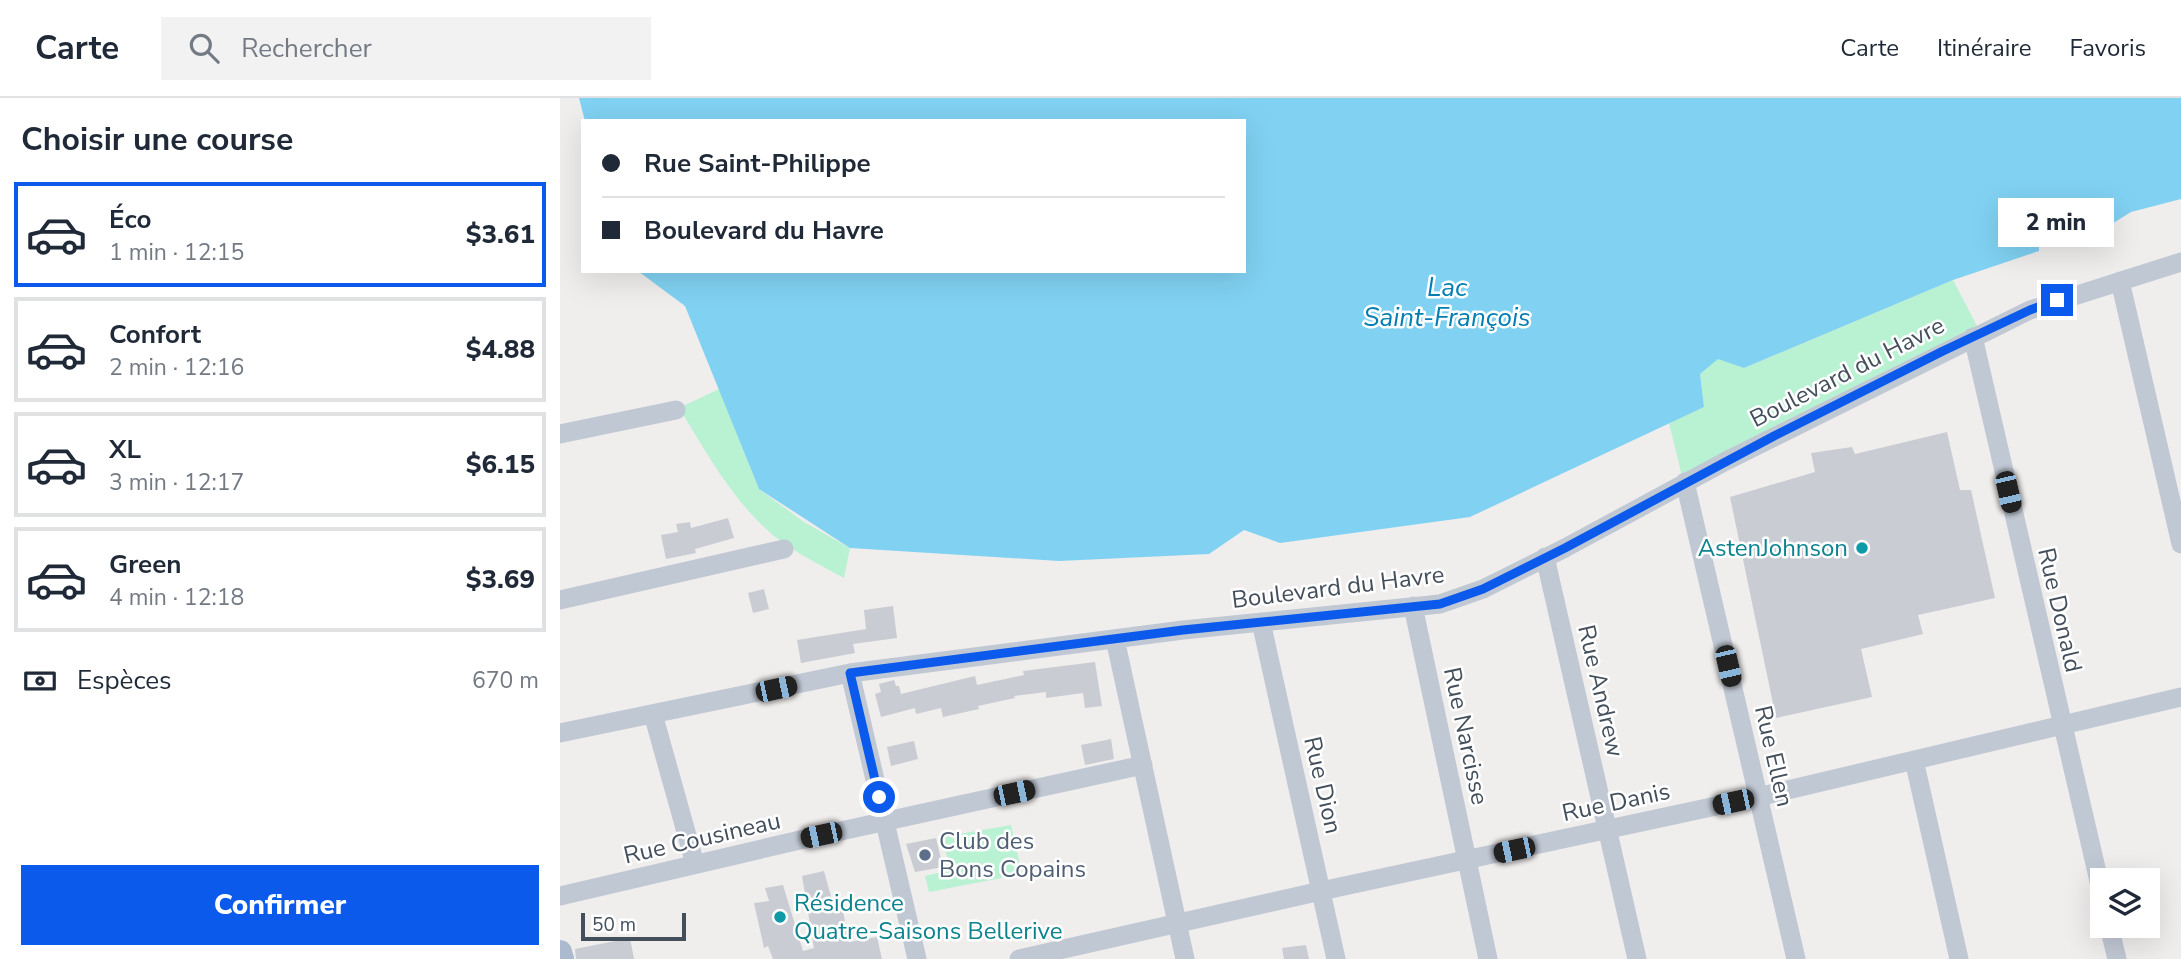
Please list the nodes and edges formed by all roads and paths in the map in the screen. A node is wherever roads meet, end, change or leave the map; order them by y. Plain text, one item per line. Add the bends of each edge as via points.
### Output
1 (2181, 262) edge
2 (2120, 281) junction
3 (1973, 337) junction
4 (676, 410) dead end
5 (560, 434) edge
6 (1685, 482) junction
7 (2181, 544) edge
8 (784, 549) dead end
9 (1545, 557) junction
10 (560, 600) edge
11 (1413, 606) junction
12 (1261, 622) junction
13 (1115, 639) junction
14 (850, 673) junction
15 (2181, 697) edge
16 (653, 714) junction
17 (2062, 725) junction
18 (560, 733) edge
19 (1914, 760) junction
20 (1143, 765) junction
21 (1758, 797) junction
22 (885, 821) junction
23 (1607, 830) junction
24 (1467, 860) junction
25 (695, 864) junction
26 (2096, 868) edge
27 (1321, 891) junction
28 (560, 896) edge
29 (1178, 923) junction
30 (2112, 938) edge
31 (560, 952) edge
32 (562, 959) edge
33 (917, 959) edge
34 (1019, 959) edge
35 (1185, 959) edge
36 (1336, 959) edge
37 (1488, 959) edge
38 (1637, 959) edge
39 (1796, 959) edge
40 (1959, 959) edge
41 (2117, 959) edge

1 - 2 street, Boulevard du Havre
2 - 3 street, Boulevard du Havre via 2030,310
2 - 7 street
3 - 6 street, Boulevard du Havre
3 - 17 street, Rue Donald
4 - 5 street
6 - 9 street, Boulevard du Havre
6 - 21 street, Rue Ellen
8 - 10 street
9 - 11 street, Boulevard du Havre via 1483,589 1440,604
9 - 23 street, Rue Andrew
11 - 12 street, Boulevard du Havre
11 - 24 street, Rue Narcisse
12 - 13 street, Boulevard du Havre
12 - 27 street, Rue Dion
13 - 14 street, Boulevard du Havre
13 - 20 street
14 - 16 street, Boulevard du Havre
14 - 22 street
15 - 17 street, Rue Danis
16 - 18 street, Boulevard du Havre
16 - 25 street
17 - 19 street, Rue Danis
17 - 26 street, Rue Donald
19 - 21 street, Rue Danis
19 - 40 street
20 - 22 street, Rue Cousineau
20 - 29 street
21 - 23 street, Rue Danis
21 - 39 street, Rue Ellen
22 - 25 street, Rue Cousineau
22 - 33 street
23 - 24 street, Rue Danis
23 - 38 street, Rue Andrew
24 - 27 street, Rue Danis
24 - 37 street, Rue Narcisse
25 - 28 street, Rue Cousineau
27 - 29 street, Rue Danis
27 - 36 street, Rue Dion
29 - 34 street, Rue Danis
29 - 35 street
30 - 41 street
31 - 32 main road

